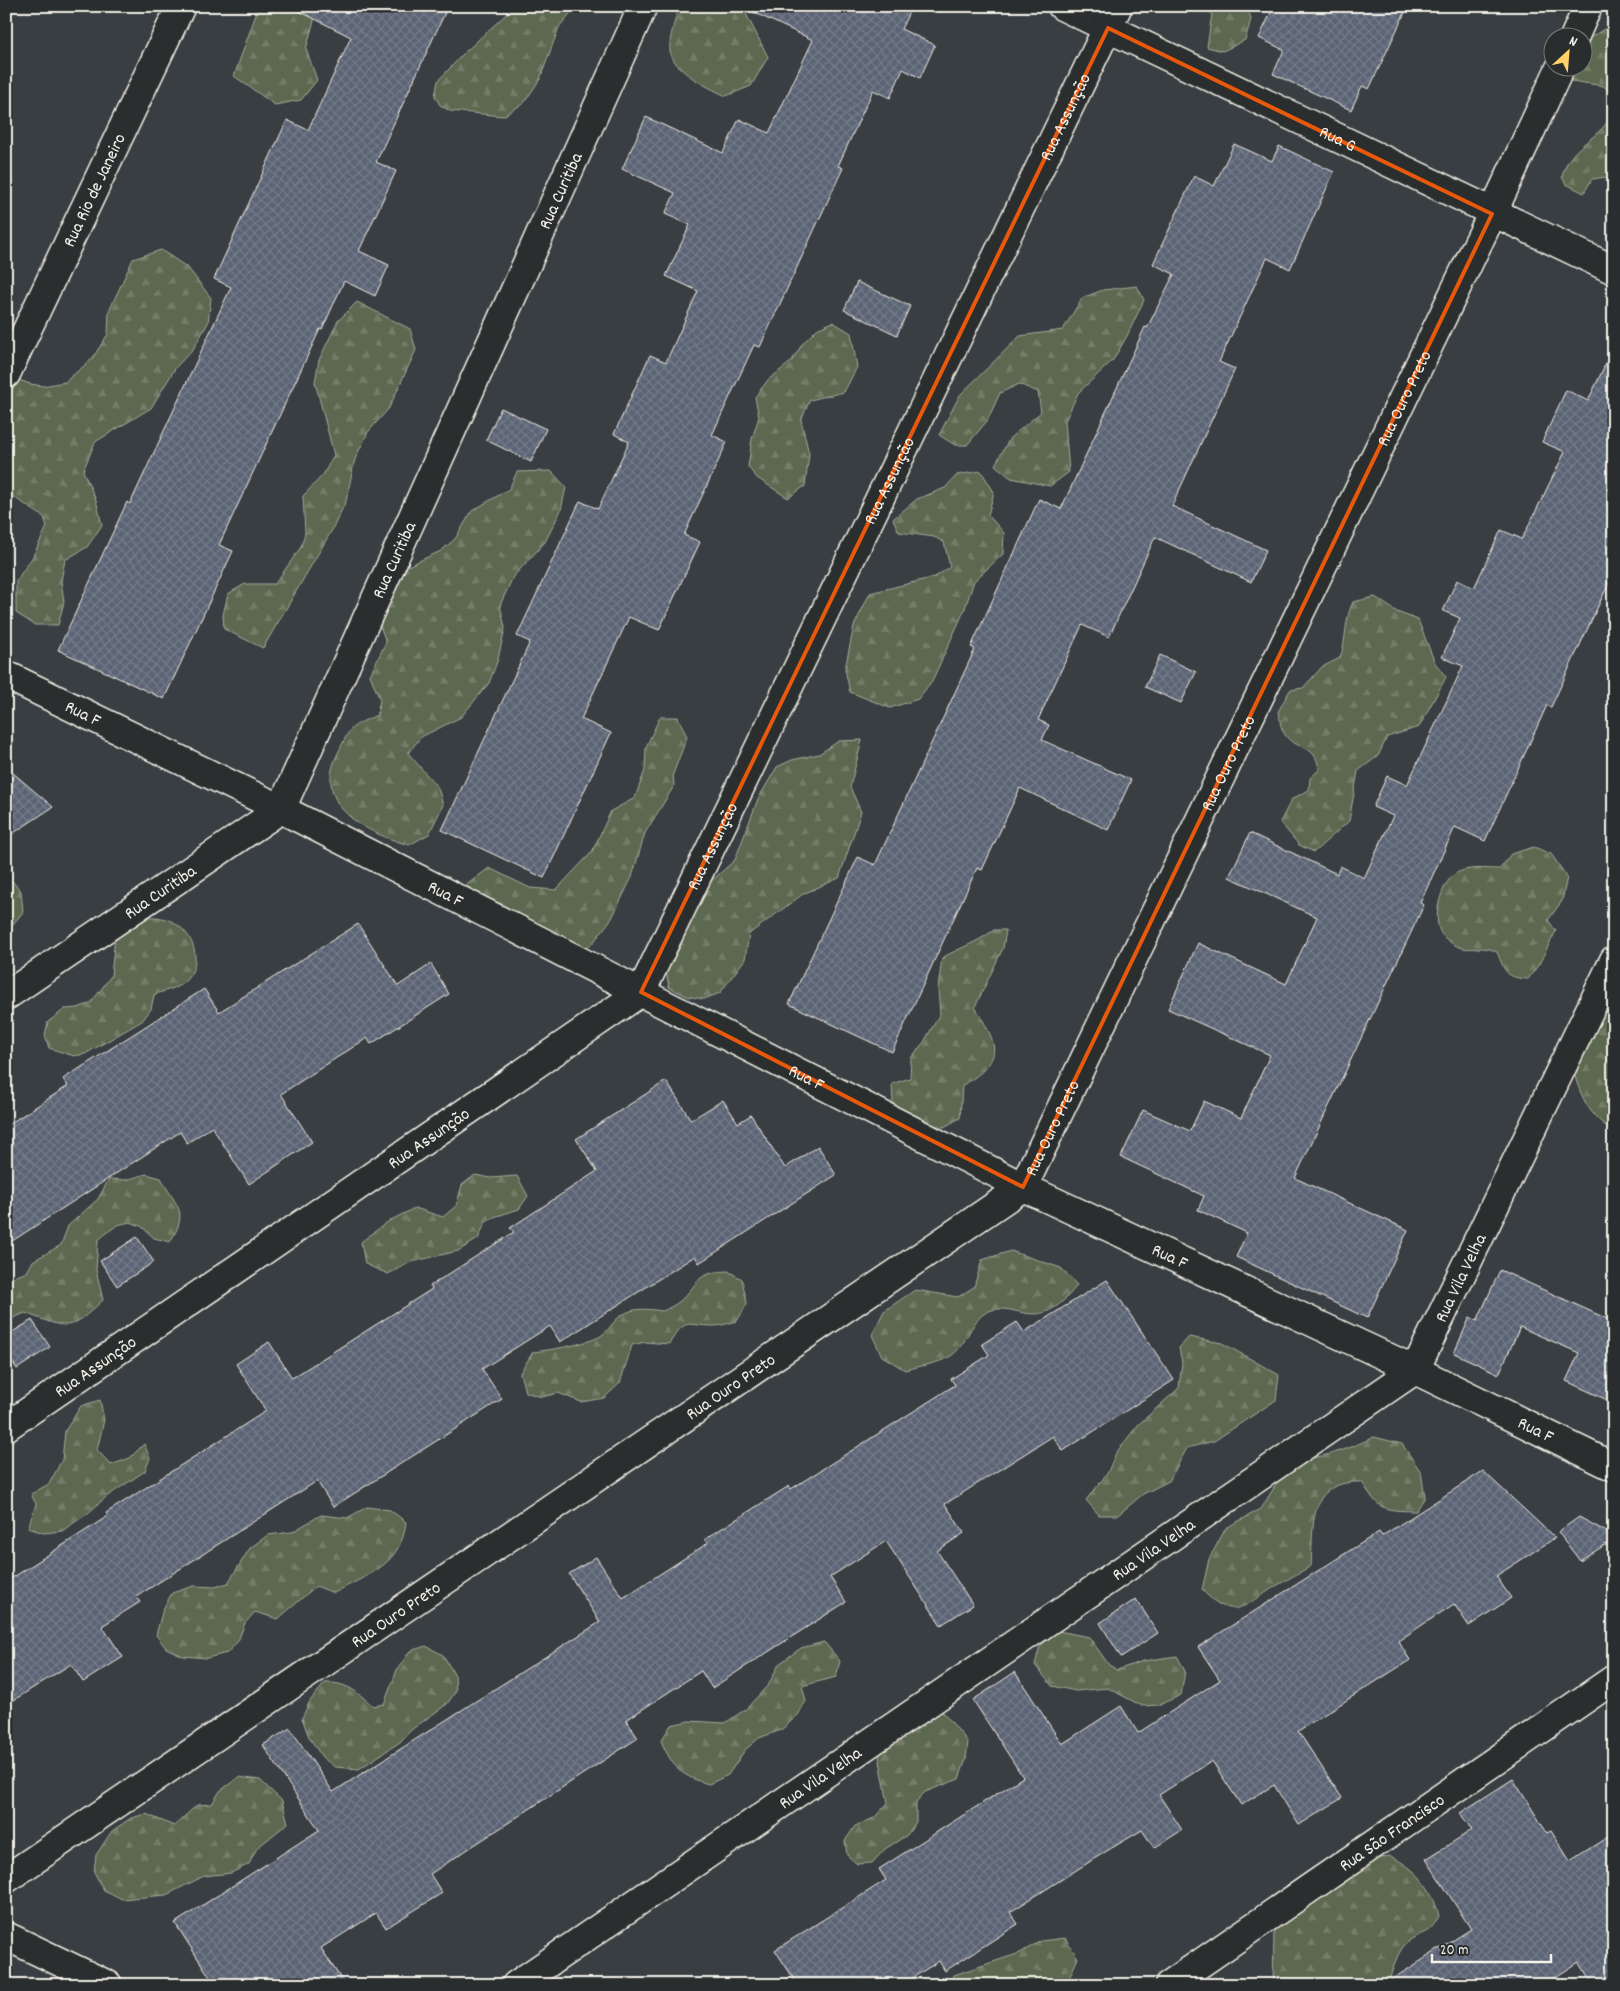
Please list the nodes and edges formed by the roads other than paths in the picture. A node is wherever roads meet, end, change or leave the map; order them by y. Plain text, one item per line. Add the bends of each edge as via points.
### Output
1 (181, 6) edge
2 (643, 6) edge
3 (1062, 6) edge
4 (1588, 6) edge
5 (1113, 17) edge
6 (1578, 28) edge
7 (1555, 78) edge
8 (1492, 214) junction
9 (1614, 270) edge
10 (6, 374) edge
11 (6, 675) edge
12 (281, 809) junction
13 (1614, 960) edge
14 (641, 992) junction
15 (6, 996) edge
16 (1023, 1187) junction
17 (1415, 1370) junction
18 (6, 1427) edge
19 (1614, 1467) edge
20 (1614, 1679) edge
21 (6, 1879) edge
22 (6, 1936) edge
23 (108, 1985) edge
24 (516, 1985) edge
25 (1169, 1985) edge

1 - 10 street, Rua Rio de Janeiro
2 - 12 street, Rua Curitiba
3 - 5 street, Rua G
4 - 6 street
5 - 8 street, Rua G
5 - 14 street, Rua Assunção
7 - 8 street, Rua Ouro Preto
8 - 9 street, Rua G
8 - 16 street, Rua Ouro Preto
11 - 12 street, Rua F
12 - 14 street, Rua F
12 - 15 street, Rua Curitiba
13 - 17 street, Rua Vila Velha
14 - 16 street, Rua F
14 - 18 street, Rua Assunção
16 - 17 street, Rua F
16 - 21 street, Rua Ouro Preto
17 - 19 street, Rua F
17 - 24 street, Rua Vila Velha
20 - 25 street, Rua São Francisco
22 - 23 street

